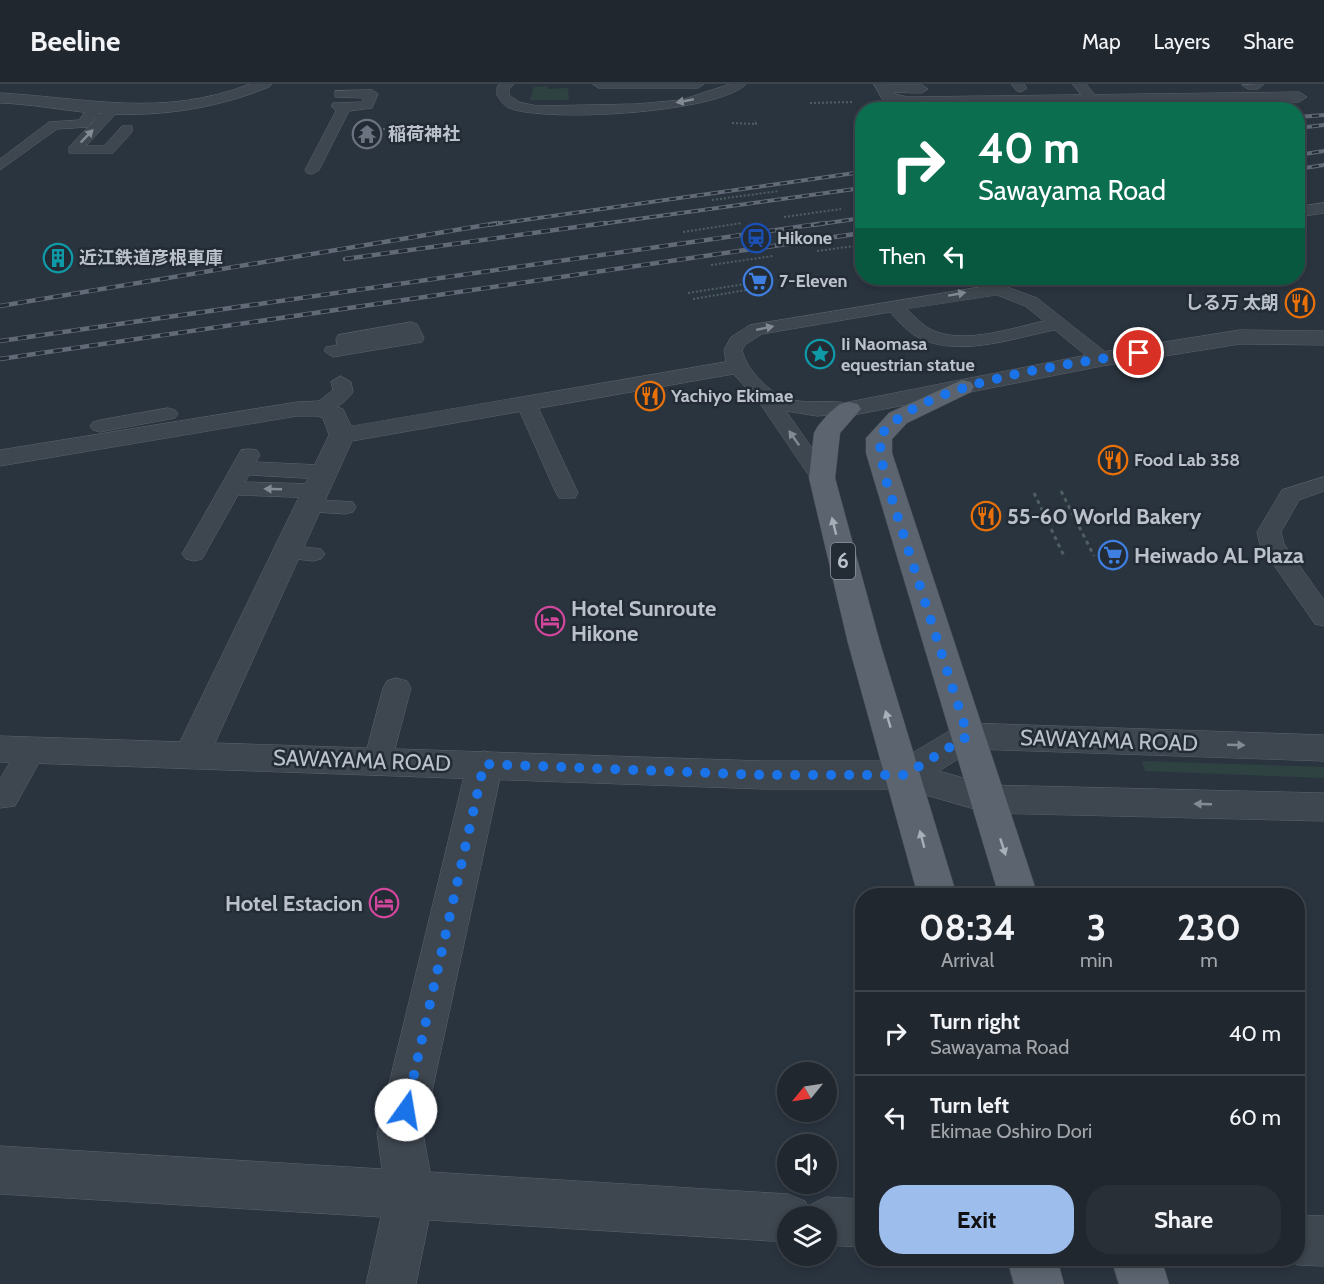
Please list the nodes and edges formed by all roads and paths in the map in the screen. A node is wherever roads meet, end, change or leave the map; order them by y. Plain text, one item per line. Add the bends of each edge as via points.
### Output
1 (508, 84) edge
2 (599, 84) edge
3 (698, 84) edge
4 (740, 84) edge
5 (256, 86) edge
6 (883, 87) edge
7 (1254, 88) edge
8 (922, 89) dead end
9 (1086, 90) edge
10 (1299, 97) dead end
11 (0, 98) edge
12 (855, 102) edge
13 (339, 103) dead end
14 (810, 103) dead end
15 (95, 108) junction
16 (122, 108) junction
17 (755, 120) dead end
18 (738, 123) dead end
19 (745, 124) junction
20 (739, 127) dead end
21 (127, 129) dead end
22 (374, 129) dead end
23 (449, 129) dead end
24 (94, 150) junction
25 (0, 166) edge
26 (312, 170) dead end
27 (779, 191) dead end
28 (712, 200) dead end
29 (1324, 208) edge
30 (841, 209) dead end
31 (1305, 211) edge
32 (784, 218) dead end
33 (742, 224) dead end
34 (683, 232) dead end
35 (855, 246) edge
36 (817, 251) dead end
37 (773, 256) dead end
38 (711, 265) dead end
39 (758, 282) dead end
40 (1016, 285) edge
41 (764, 287) dead end
42 (1010, 292) junction
43 (688, 293) dead end
44 (693, 299) dead end
45 (893, 305) junction
46 (1058, 324) junction
47 (1324, 338) edge
48 (1102, 359) junction
49 (737, 367) junction
50 (341, 382) dead end
51 (962, 387) junction
52 (766, 398) junction
53 (526, 403) junction
54 (320, 408) junction
55 (849, 409) junction
56 (168, 414) dead end
57 (100, 426) dead end
58 (342, 435) junction
59 (0, 458) edge
60 (822, 478) junction
61 (1324, 484) edge
62 (317, 490) junction
63 (1060, 491) dead end
64 (567, 493) dead end
65 (1034, 493) dead end
66 (345, 507) dead end
67 (194, 554) dead end
68 (1065, 556) dead end
69 (1094, 556) dead end
70 (1324, 618) edge
71 (397, 688) dead end
72 (968, 736) junction
73 (1324, 748) edge
74 (16, 749) edge
75 (192, 754) junction
76 (378, 760) junction
77 (484, 764) junction
78 (905, 775) junction
79 (4, 798) dead end
80 (988, 799) junction
81 (1324, 807) edge
82 (936, 888) edge
83 (1016, 888) edge
84 (0, 1170) edge
85 (410, 1196) junction
86 (777, 1217) edge
87 (837, 1222) edge
88 (855, 1223) edge
89 (1305, 1240) edge
90 (1324, 1241) edge
91 (1034, 1266) edge
92 (1138, 1266) edge
93 (391, 1284) edge
94 (1039, 1284) edge
95 (1144, 1284) edge

4 -> 1 lane via 716,94 653,107 551,110 509,102 503,95
2 - 3 lane
5 - 16 street via 195,102
6 - 8 lane
6 - 9 street via 889,97 907,102 1064,98
7 - 9 street
7 - 10 street
11 - 15 street
12 - 14 path
13 - 26 lane via 343,110
15 - 16 street
15 - 25 lane via 83,124 54,125
16 - 24 lane
24 -> 16 lane via 74,150
17 - 19 path via 756,124
18 - 19 path
19 - 20 path
21 - 24 lane via 108,150
22 - 23 path
27 - 28 path
29 - 31 lane
30 - 32 path
33 - 34 path
35 - 36 path
37 - 38 path
39 - 43 path
40 - 42 lane
41 - 44 path
45 -> 42 lane via 989,289
42 - 46 lane
45 - 46 lane via 921,332 947,340 966,341
49 -> 45 lane via 733,350 738,341 756,329
46 - 48 lane
47 - 48 street via 1240,337
48 - 51 street
49 - 52 lane
49 - 53 street
50 - 54 lane via 343,392
51 - 55 street
51 - 72 main road via 898,418 879,438 879,453
52 - 55 lane via 803,409
60 -> 52 lane
53 - 58 street via 395,429
53 - 64 lane
54 - 58 street via 334,414
54 - 59 street
55 - 60 main road, 6 via 825,436 828,465
56 - 57 lane
58 - 62 street
78 -> 60 main road, 6 via 864,643
61 - 70 lane via 1290,495 1269,532 1272,545
62 - 66 lane
62 - 67 lane via 240,470
62 - 75 street via 300,553
63 - 69 path
65 - 68 path
71 - 76 lane
72 -> 73 street, SAWAYAMA ROAD
72 - 78 street
72 - 80 main road
74 - 75 street, SAWAYAMA ROAD
74 - 79 lane
75 - 76 street, SAWAYAMA ROAD
76 - 77 street, SAWAYAMA ROAD
77 - 78 street, SAWAYAMA ROAD via 763,775
77 - 85 street via 400,1133
78 - 80 street, SAWAYAMA ROAD
82 -> 78 main road, 6
81 -> 80 street, SAWAYAMA ROAD
80 -> 83 main road
84 - 85 street
85 - 86 street
85 - 93 street
87 - 88 street
89 - 90 street
91 - 94 main road
92 - 95 main road

